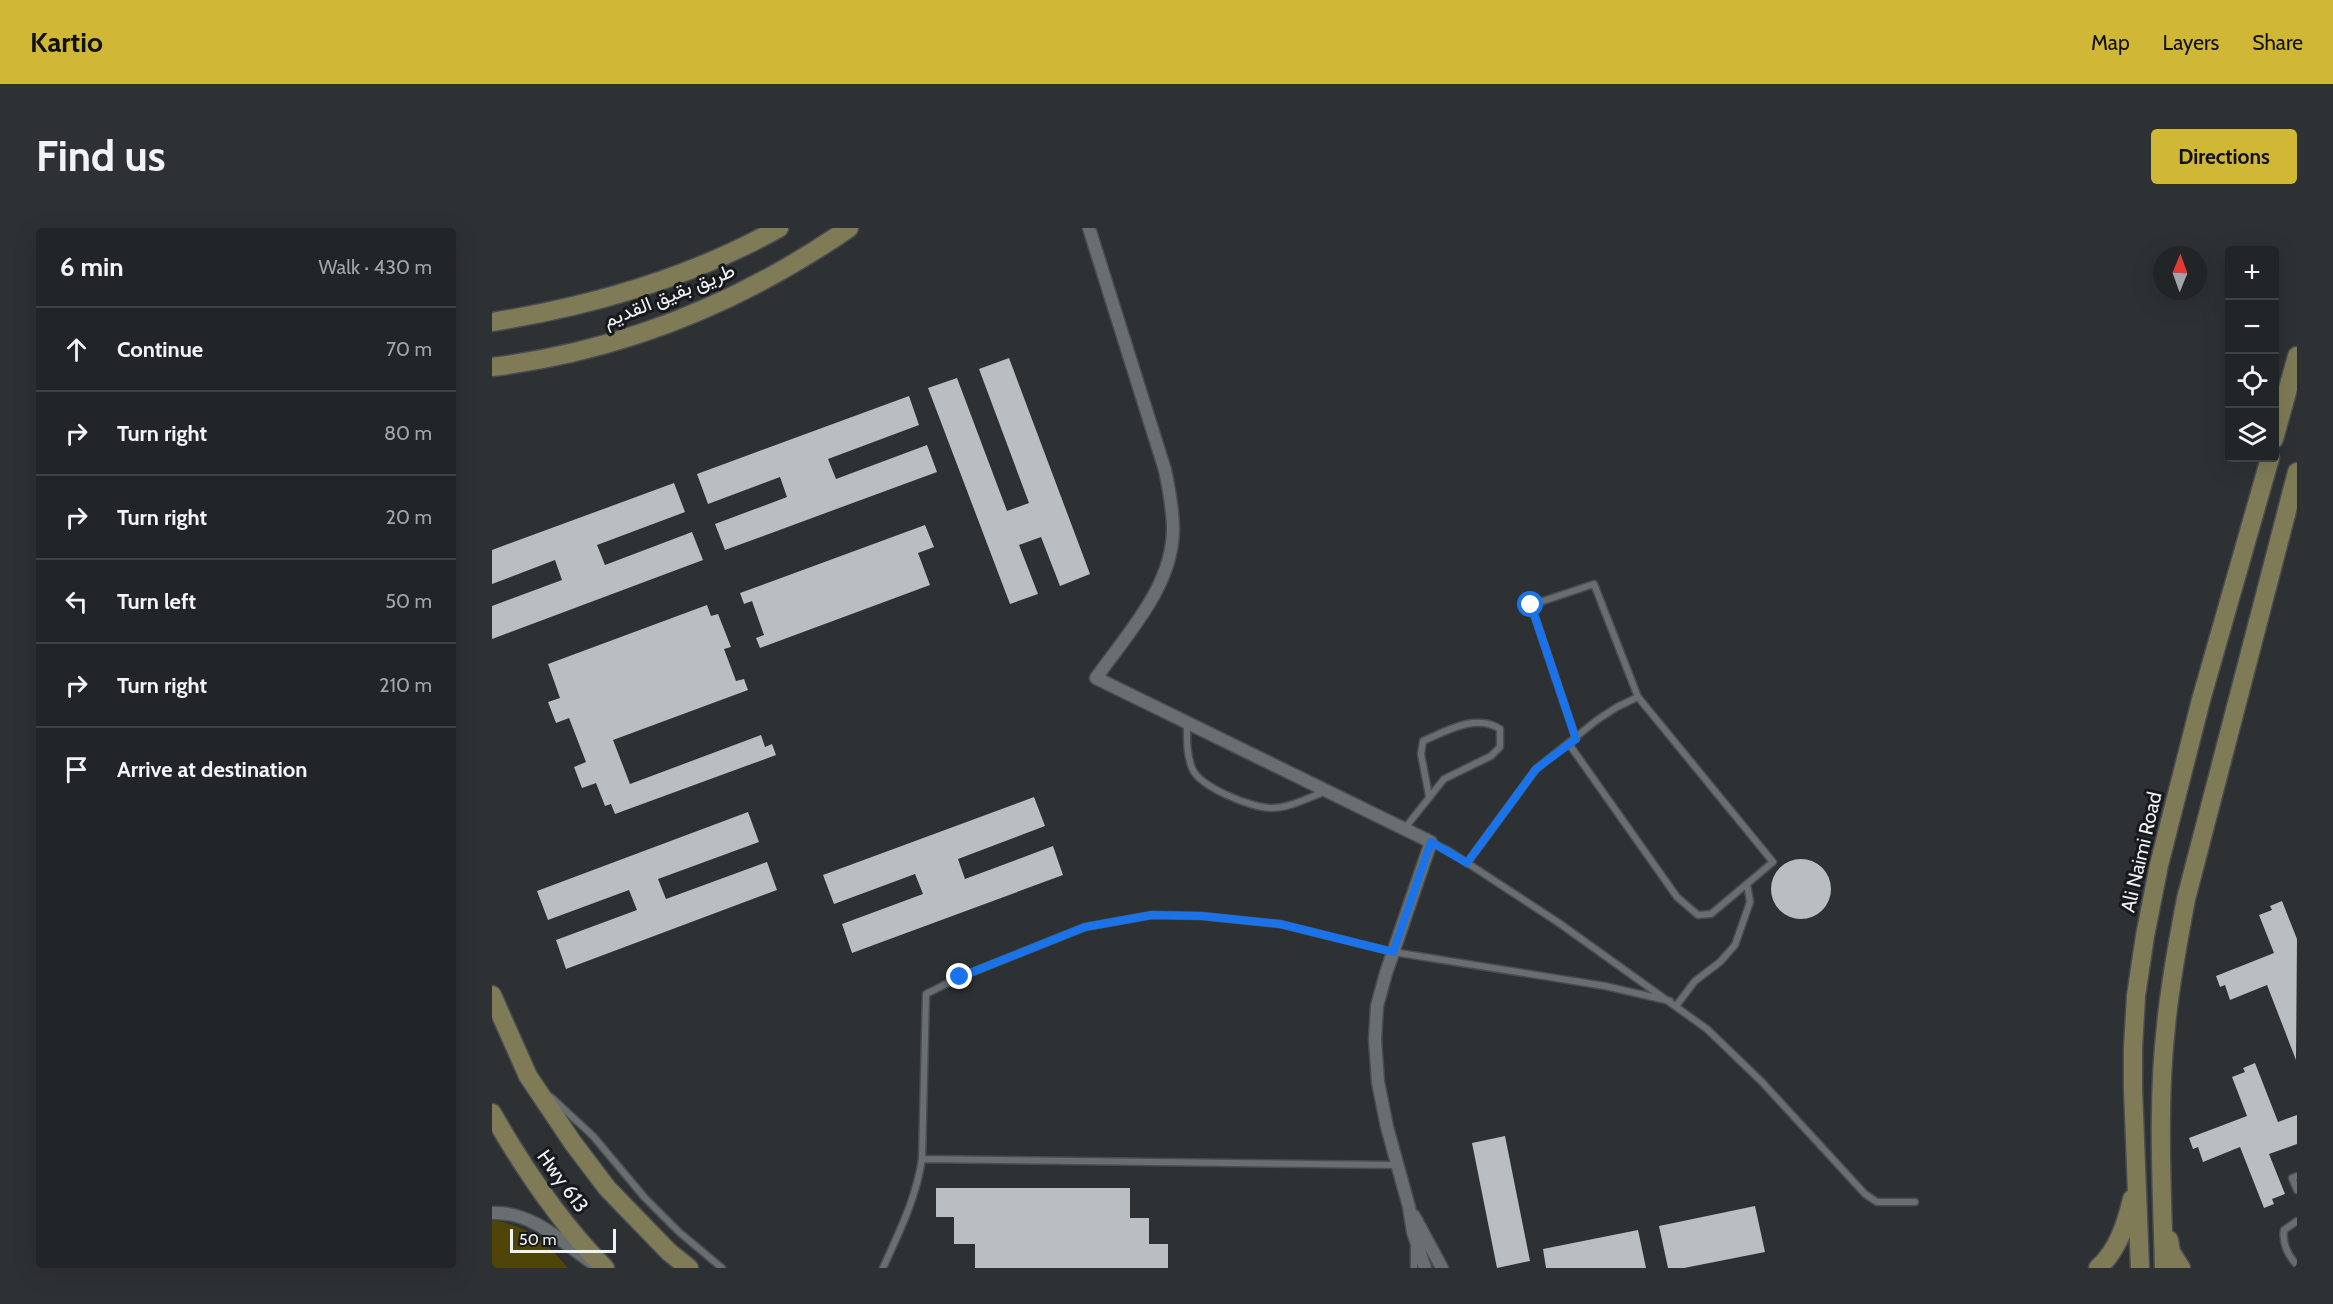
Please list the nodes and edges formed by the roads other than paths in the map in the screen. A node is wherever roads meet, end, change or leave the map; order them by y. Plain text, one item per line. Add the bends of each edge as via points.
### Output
1 (779, 228) edge
2 (849, 228) edge
3 (1089, 228) edge
4 (492, 321) edge
5 (2297, 356) edge
6 (492, 367) edge
7 (2279, 421) edge
8 (2269, 462) edge
9 (2297, 472) edge
10 (1638, 697) junction
11 (1187, 722) junction
12 (1576, 739) junction
13 (1569, 744) junction
14 (1327, 791) junction
15 (1429, 796) junction
16 (1405, 828) junction
17 (1431, 842) junction
18 (1467, 863) junction
19 (1747, 884) junction
20 (1393, 952) junction
21 (492, 995) edge
22 (1670, 1001) junction
23 (1676, 1006) junction
24 (528, 1076) junction
25 (492, 1113) edge
26 (922, 1159) junction
27 (1396, 1165) junction
28 (2138, 1174) junction
29 (2297, 1176) edge
30 (2297, 1190) edge
31 (1915, 1202) dead end
32 (1409, 1207) junction
33 (492, 1213) edge
34 (2163, 1214) junction
35 (2297, 1221) edge
36 (1413, 1232) junction
37 (2297, 1265) edge
38 (599, 1268) edge
39 (605, 1268) edge
40 (688, 1268) edge
41 (722, 1268) edge
42 (883, 1268) edge
43 (1414, 1268) edge
44 (1425, 1268) edge
45 (1442, 1268) edge
46 (2098, 1268) edge
47 (2140, 1268) edge
48 (2164, 1268) edge
49 (2181, 1268) edge

1 - 4 main road, طريق بقيق القديم via 722,257 627,292 582,305
2 - 6 main road, طريق بقيق القديم via 792,264 693,314 601,347
3 - 11 street via 1165,470 1173,530 1169,560 1157,588 1096,678
5 - 7 main road
8 - 28 main road, Ali Naimi Road via 2201,700 2145,936 2133,1048
9 - 34 main road via 2186,899 2166,1027 2162,1087
10 - 12 lane via 1597,720
10 - 12 lane via 1594,584 1531,605
10 - 19 lane via 1773,862
11 - 14 street
11 - 14 lane via 1192,770 1211,787 1256,807 1274,808
12 - 13 lane
13 - 18 lane via 1536,769
13 - 19 lane via 1677,897 1698,915 1711,914
14 - 16 street
15 - 15 lane via 1444,778 1491,756 1500,747 1500,729 1491,722 1478,722 1423,741
15 - 16 lane
16 - 17 street
17 - 18 lane
17 - 20 street
18 - 22 lane
19 - 23 lane via 1750,902 1735,945 1695,981
20 - 22 lane
20 - 26 lane via 1280,924 1152,915 1085,927 960,977 926,994
20 - 27 street via 1377,1006 1375,1040 1378,1082
21 - 24 main road
22 - 23 lane
23 - 31 lane via 1707,1029 1762,1082 1865,1194 1877,1202
24 - 40 main road via 607,1188
24 - 41 lane via 593,1136 679,1233
25 - 39 main road, Hwy 613 via 546,1198 580,1243
26 - 27 lane
26 - 42 lane via 910,1208
27 - 32 street
28 - 46 main road via 2126,1224
28 - 47 main road, Ali Naimi Road
29 - 30 lane via 2292,1178
32 - 36 street
32 - 45 street
33 - 38 street via 529,1220
34 - 48 main road
34 - 49 main road via 2171,1252
35 - 37 lane via 2284,1230 2283,1239
36 - 43 lane
36 - 44 street

